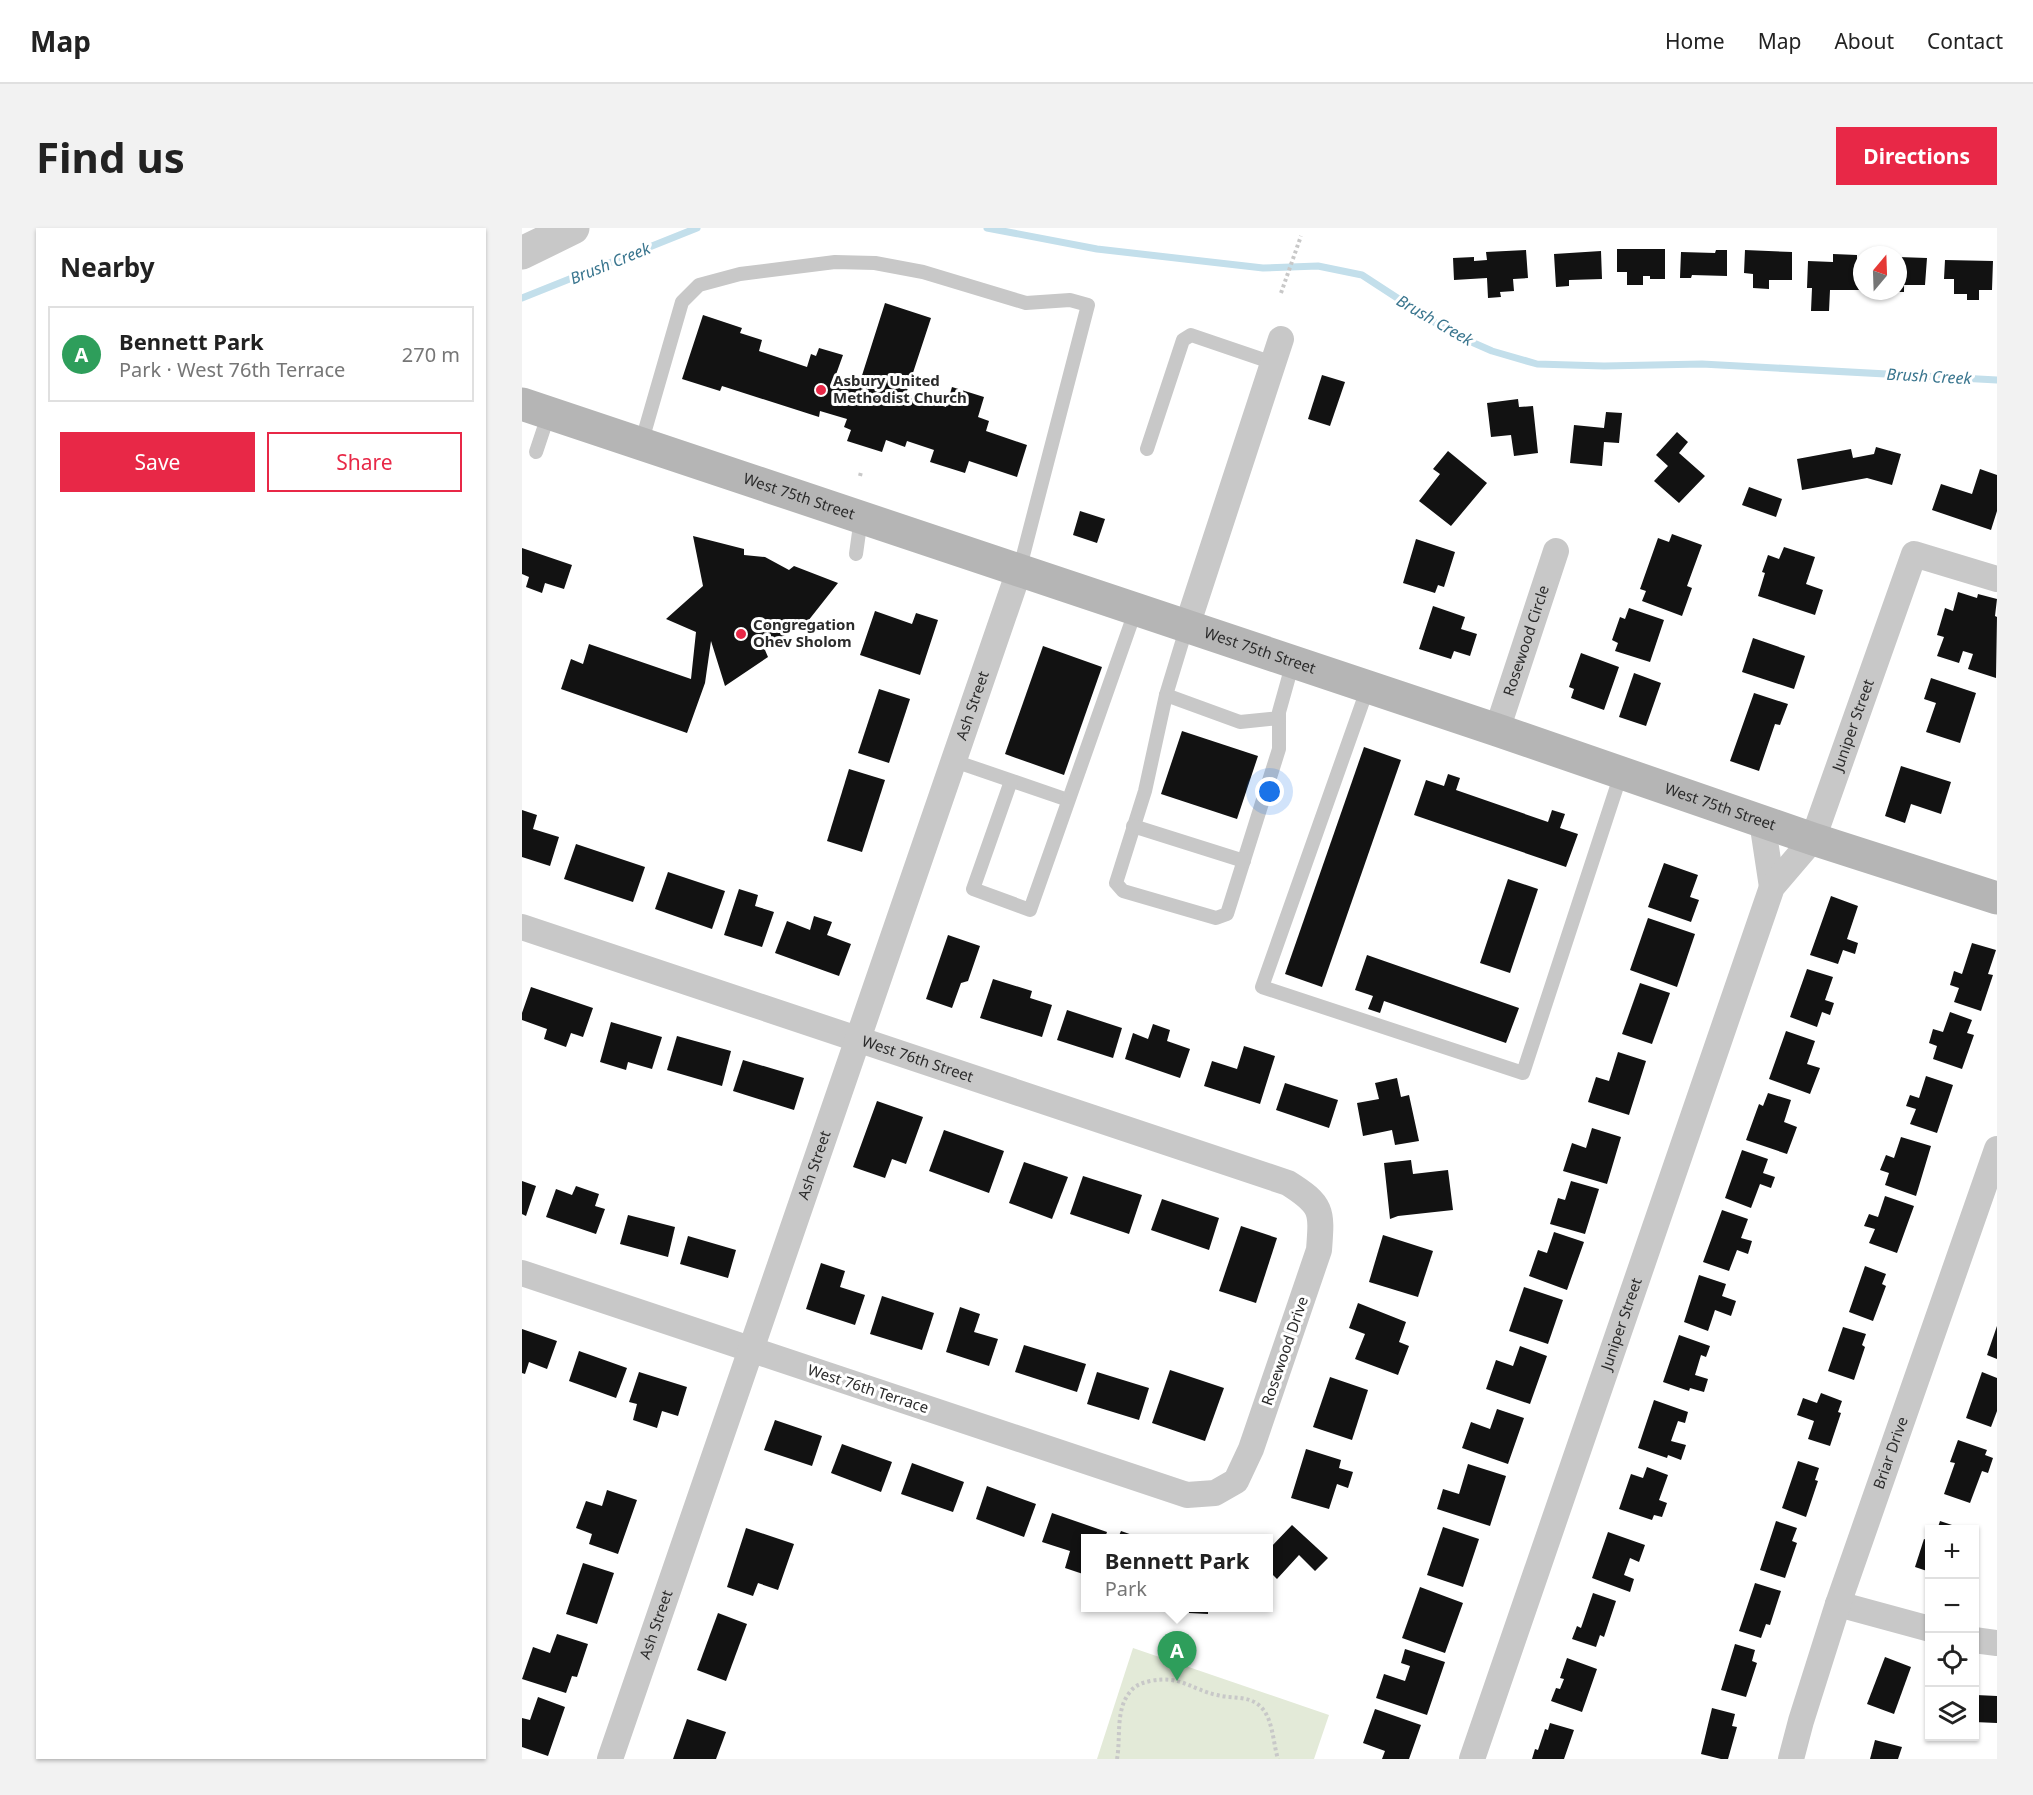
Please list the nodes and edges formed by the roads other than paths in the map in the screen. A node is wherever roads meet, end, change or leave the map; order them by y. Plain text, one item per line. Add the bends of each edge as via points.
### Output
1 (573, 228) edge
2 (522, 253) edge
3 (1281, 339) dead end
4 (1273, 363) junction
5 (536, 408) edge
6 (641, 444) junction
7 (1147, 449) dead end
8 (536, 452) dead end
9 (861, 518) junction
10 (1556, 551) dead end
11 (856, 554) dead end
12 (1019, 571) junction
13 (1997, 579) edge
14 (1136, 609) junction
15 (1187, 627) junction
16 (1293, 662) junction
17 (1368, 687) junction
18 (1166, 695) junction
19 (1279, 718) junction
20 (1497, 730) junction
21 (954, 761) junction
22 (1621, 774) junction
23 (1011, 781) junction
24 (1068, 800) junction
25 (1762, 821) junction
26 (1133, 826) junction
27 (1813, 839) junction
28 (1244, 861) junction
29 (1773, 887) junction
30 (1997, 898) edge
31 (522, 927) edge
32 (858, 1040) junction
33 (1997, 1149) edge
34 (1310, 1197) joint
35 (522, 1273) edge
36 (750, 1350) junction
37 (1215, 1493) joint
38 (1838, 1604) junction
39 (1925, 1628) edge
40 (1979, 1641) edge
41 (1997, 1643) edge
42 (610, 1759) edge
43 (1472, 1759) edge
44 (1791, 1759) edge

1 - 2 street
3 - 4 street
4 - 7 lane via 1191,335 1183,340
4 - 15 street
5 - 6 main road, West 75th Street
5 - 8 lane
6 - 9 main road, West 75th Street
6 - 12 lane via 682,302 699,285 740,274 835,262 875,262 1026,303 1070,300 1088,305
9 - 11 lane
9 - 12 main road, West 75th Street
10 - 20 street, Rosewood Circle
12 - 14 main road, West 75th Street
12 - 21 street, Ash Street
13 - 27 street, Juniper Street via 1914,554
14 - 15 main road, West 75th Street
14 - 24 lane
15 - 16 main road, West 75th Street
15 - 18 lane
16 - 17 main road, West 75th Street
16 - 19 lane
17 - 20 main road, West 75th Street
17 - 22 lane via 1262,987 1523,1073
18 - 19 lane via 1240,722
18 - 26 lane via 1145,791
19 - 28 lane via 1279,749
20 - 22 main road, West 75th Street
21 - 23 lane
21 - 32 street, Ash Street
22 - 25 main road, West 75th Street
23 - 24 lane
23 - 24 lane via 973,889 1030,910
25 - 27 main road, West 75th Street
25 - 29 street, Juniper Street
26 - 28 lane
26 - 28 lane via 1116,883 1123,891 1216,918 1227,914
27 - 29 street, Juniper Street
27 - 30 main road, West 75th Street
29 - 43 street, Juniper Street
31 - 32 street, West 76th Street
32 - 34 street, West 76th Street via 1288,1183
32 - 36 street, Ash Street
33 - 38 street, Briar Drive
34 - 37 street, Rosewood Drive via 1321,1217 1319,1250 1251,1449 1236,1481
35 - 36 street, West 76th Terrace
36 - 37 street, West 76th Terrace via 1187,1495
36 - 42 street, Ash Street
38 - 39 street
38 - 44 street, Briar Drive
40 - 41 street

